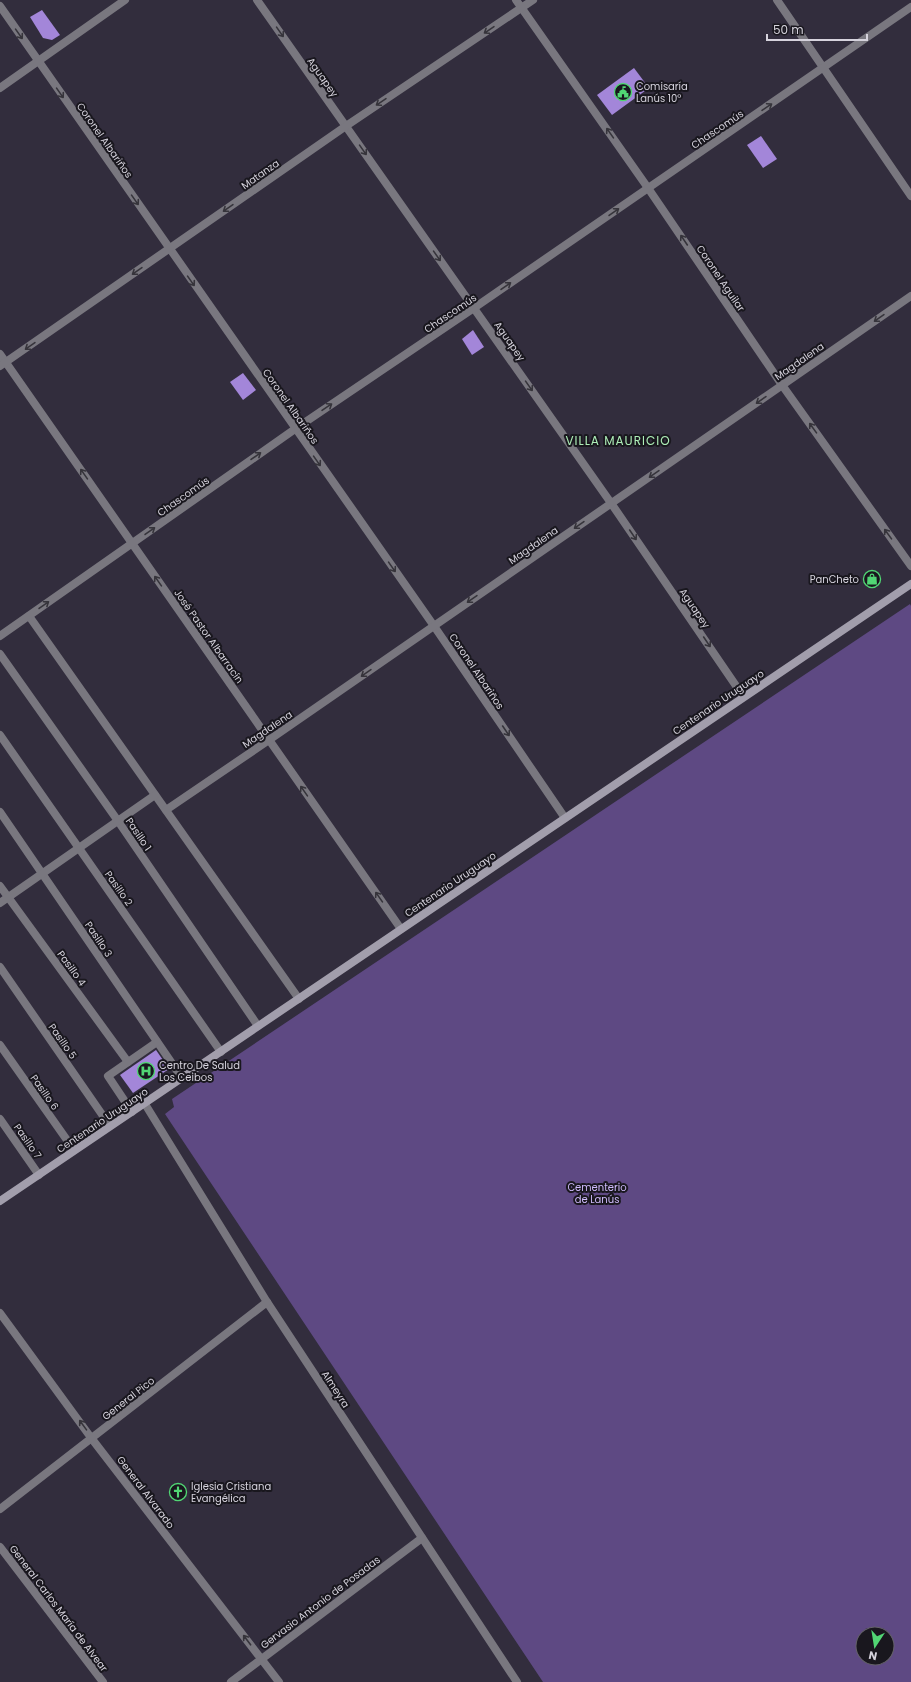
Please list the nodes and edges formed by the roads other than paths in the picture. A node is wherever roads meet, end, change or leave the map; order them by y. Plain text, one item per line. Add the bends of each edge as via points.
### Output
1 (125, 0) edge
2 (257, 0) edge
3 (516, 0) edge
4 (532, 0) edge
5 (777, 0) edge
6 (0, 6) edge
7 (911, 7) edge
8 (521, 8) junction
9 (38, 61) junction
10 (823, 69) junction
11 (0, 88) edge
12 (346, 126) junction
13 (648, 188) junction
14 (911, 196) edge
15 (168, 249) junction
16 (911, 296) edge
17 (474, 308) junction
18 (0, 354) edge
19 (3, 364) edge
20 (782, 385) junction
21 (295, 429) junction
22 (611, 503) junction
23 (133, 544) junction
24 (911, 566) edge
25 (911, 584) edge
26 (29, 616) junction
27 (434, 626) junction
28 (0, 636) edge
29 (0, 654) edge
30 (744, 696) junction
31 (0, 735) edge
32 (269, 740) junction
33 (155, 795) junction
34 (166, 810) junction
35 (0, 812) edge
36 (565, 818) junction
37 (118, 821) junction
38 (79, 848) junction
39 (42, 873) junction
40 (0, 886) edge
41 (8, 898) junction
42 (0, 903) edge
43 (401, 929) junction
44 (0, 967) edge
45 (299, 999) junction
46 (258, 1026) junction
47 (157, 1042) junction
48 (0, 1045) edge
49 (221, 1052) junction
50 (128, 1062) junction
51 (182, 1078) junction
52 (145, 1104) junction
53 (132, 1112) junction
54 (0, 1118) edge
55 (110, 1126) junction
56 (74, 1150) junction
57 (39, 1175) junction
58 (0, 1201) edge
59 (267, 1302) junction
60 (0, 1313) edge
61 (92, 1439) junction
62 (0, 1509) edge
63 (422, 1538) junction
64 (0, 1546) edge
65 (261, 1659) junction
66 (103, 1682) edge
67 (231, 1682) edge
68 (279, 1682) edge
69 (517, 1682) edge

1 - 9 street
2 -> 12 street, Aguapey
3 - 8 street, Coronel Aguilar
4 - 8 street, Matanza
5 - 10 street
6 -> 9 street, Coronel Albariños
7 - 10 street, Chascomús
8 -> 12 street, Matanza
13 -> 8 street, Coronel Aguilar
9 - 11 street
9 -> 15 street, Coronel Albariños
13 -> 10 street, Chascomús
10 - 14 street
12 -> 15 street, Matanza
12 -> 17 street, Aguapey
17 -> 13 street, Chascomús
20 -> 13 street, Coronel Aguilar
15 -> 19 street, Matanza
15 -> 21 street, Coronel Albariños
16 -> 20 street, Magdalena
21 -> 17 street, Chascomús
17 -> 22 street, Aguapey
18 - 19 street, José Pastor Albarracín
23 -> 19 street, José Pastor Albarracín
20 -> 22 street, Magdalena
24 -> 20 street, Coronel Aguilar
23 -> 21 street, Chascomús
21 -> 27 street, Coronel Albariños
22 -> 27 street, Magdalena
22 -> 30 street, Aguapey
26 -> 23 street, Chascomús
32 -> 23 street, José Pastor Albarracín
25 - 30 main road, Centenario Uruguayo
26 - 28 street, Chascomús
26 - 33 street
27 -> 32 street, Magdalena
27 -> 36 street, Coronel Albariños
29 - 37 street, Pasillo 1
30 - 36 main road, Centenario Uruguayo
31 - 38 street, Pasillo 2
32 - 34 street, Magdalena
43 -> 32 street, José Pastor Albarracín
33 - 34 street
33 - 37 street
34 - 45 street
35 - 39 street, Pasillo 3
36 - 43 main road, Centenario Uruguayo
37 - 38 street
37 - 46 street, Pasillo 1
38 - 39 street
38 - 49 street, Pasillo 2
39 - 41 street
39 - 47 street, Pasillo 3
40 - 41 street, Pasillo 4
41 - 42 street
41 - 50 street, Pasillo 4
43 - 45 main road, Centenario Uruguayo
44 - 55 street, Pasillo 5
45 - 46 main road, Centenario Uruguayo
46 - 49 main road, Centenario Uruguayo
47 - 50 street
47 - 51 street, Pasillo 3
48 - 56 street, Pasillo 6
49 - 51 main road, Centenario Uruguayo
50 - 53 street via 108,1076
51 - 52 main road, Centenario Uruguayo
52 - 53 main road, Centenario Uruguayo
52 - 59 street, Almeyra
53 - 55 main road, Centenario Uruguayo
54 - 57 street, Pasillo 7
55 - 56 main road, Centenario Uruguayo
56 - 57 main road, Centenario Uruguayo
57 - 58 main road, Centenario Uruguayo
59 - 61 street, General Pico
59 - 63 street, Almeyra
61 -> 60 street, General Alvarado
61 - 62 street, General Pico
65 -> 61 street, General Alvarado
63 - 65 street, Gervasio Antonio de Posadas
63 - 69 street, Almeyra
64 - 66 street, General Carlos María de Alvear
65 - 67 street, Gervasio Antonio de Posadas
65 - 68 street, General Alvarado

